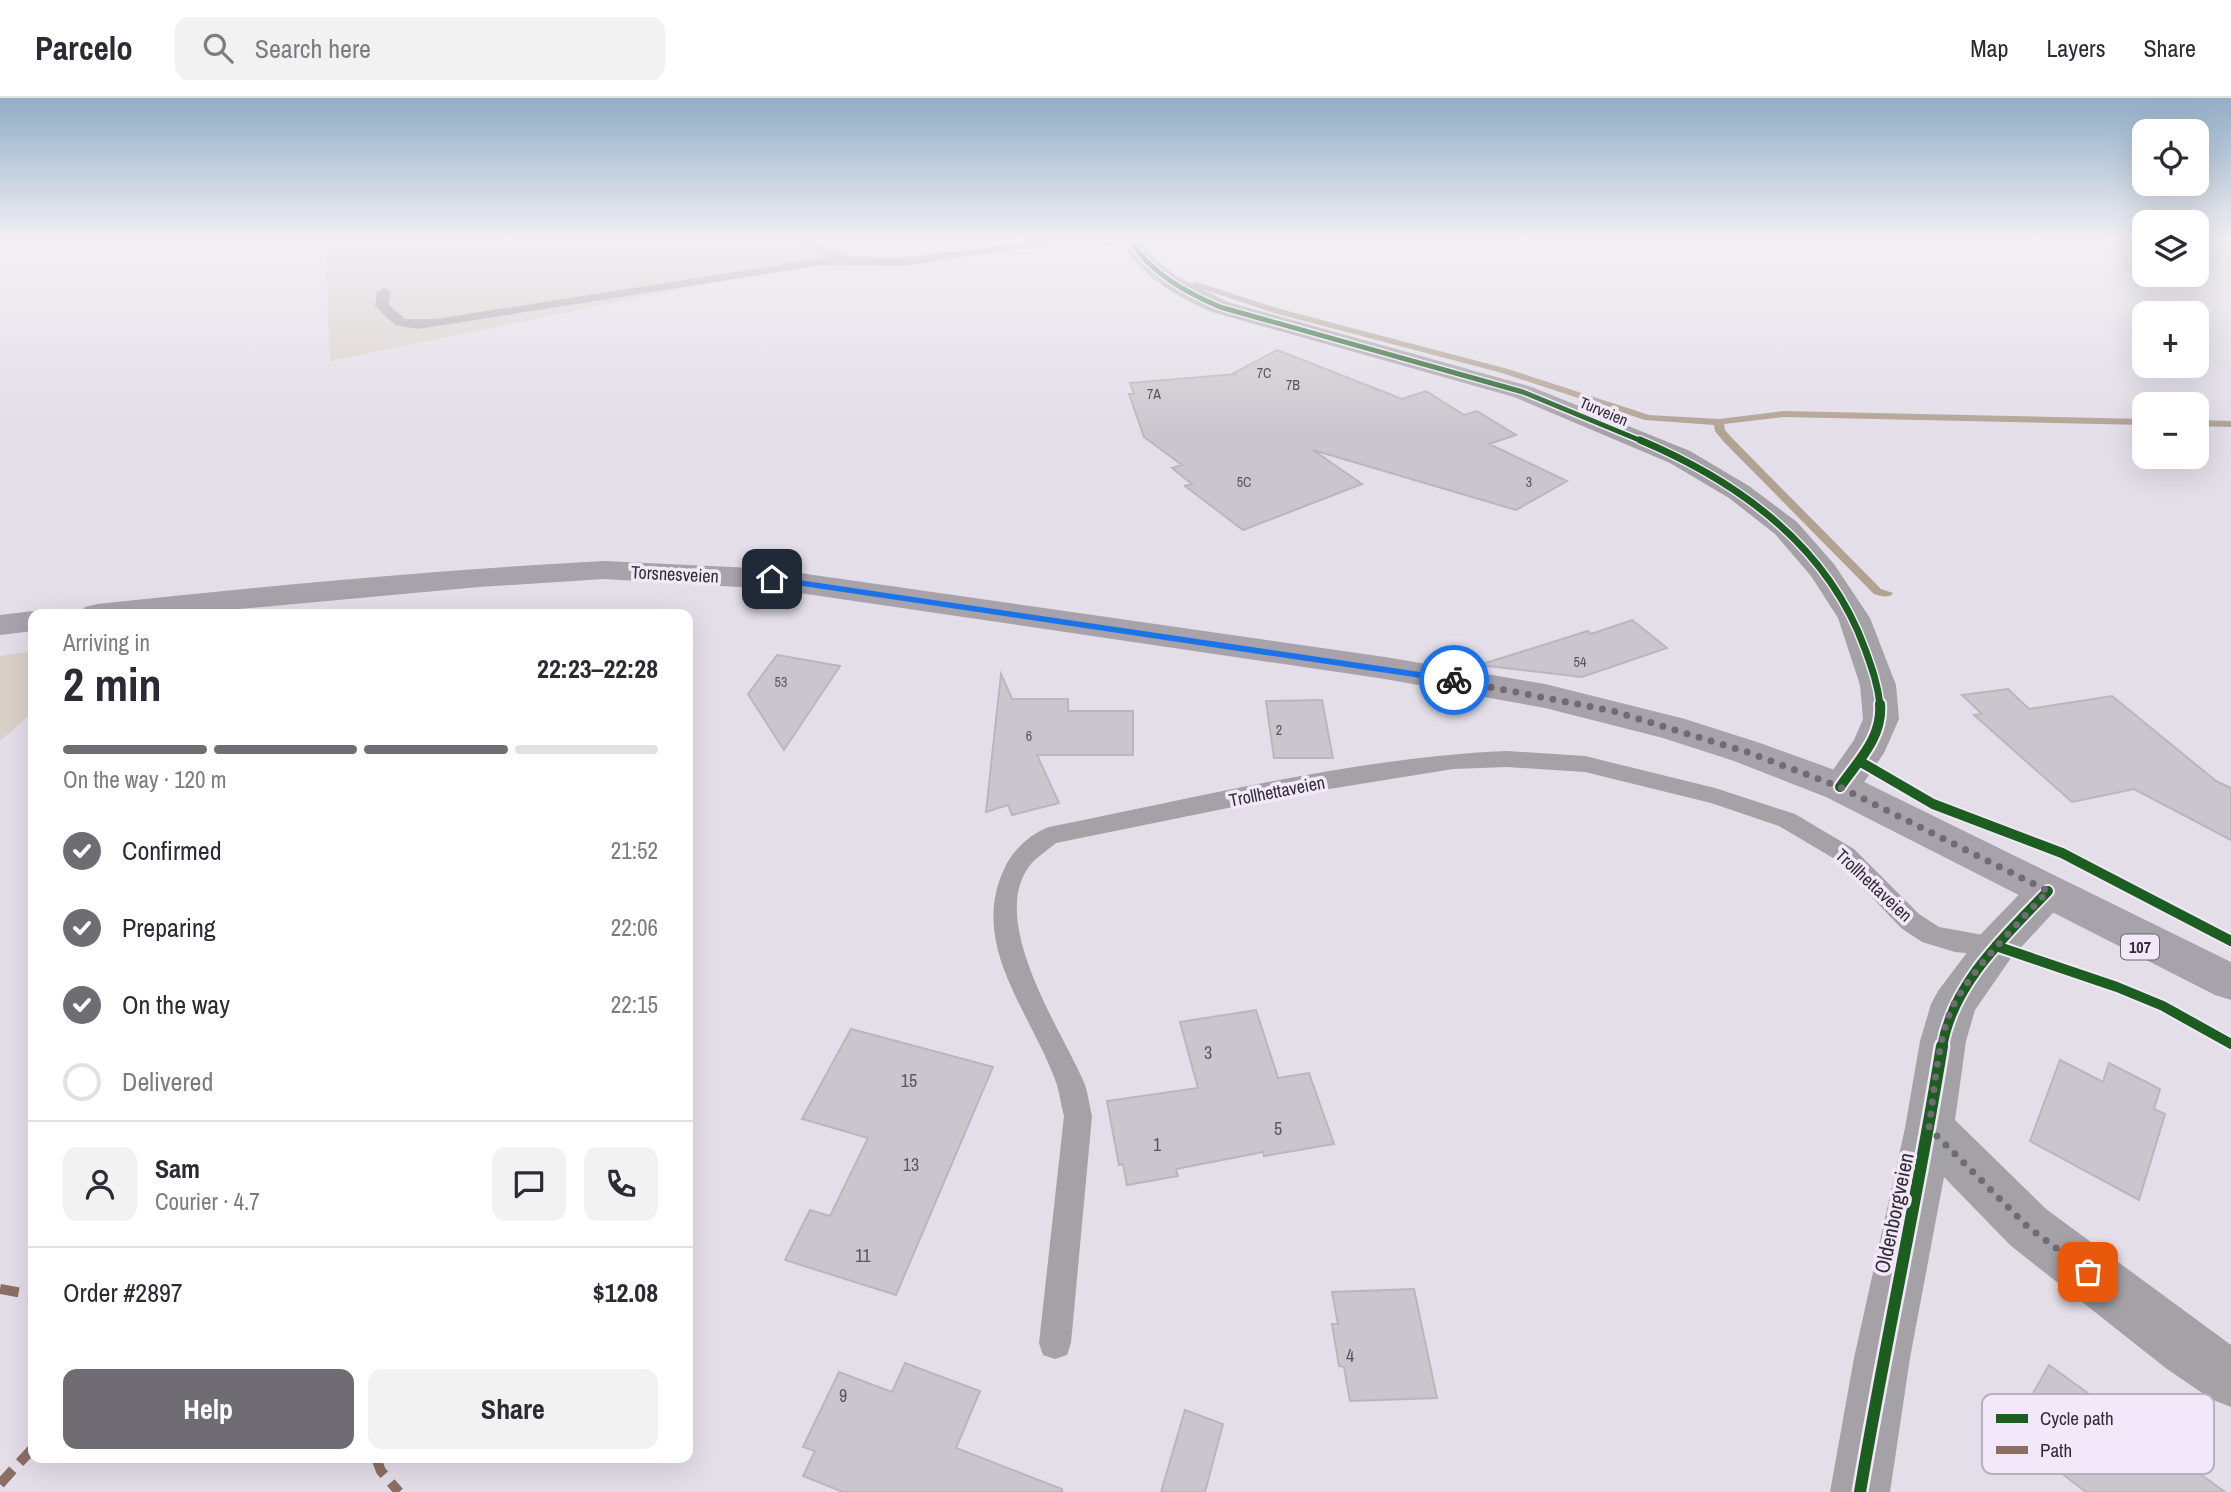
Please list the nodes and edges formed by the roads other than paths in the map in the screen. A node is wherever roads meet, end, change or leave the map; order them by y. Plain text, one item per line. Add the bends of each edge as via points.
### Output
1 (382, 304) edge
2 (554, 304) edge
3 (1213, 304) edge
4 (143, 609) edge
5 (28, 622) edge
6 (0, 625) edge
7 (1840, 787) junction
8 (2048, 891) junction
9 (1996, 946) junction
10 (2231, 982) edge
11 (2231, 1003) edge
12 (1929, 1128) junction
13 (1055, 1343) dead end
14 (2231, 1379) edge
15 (1860, 1492) edge

1 - 2 lane via 394,321 406,325
3 - 7 street, Turveien via 1522,392 1680,457 1739,492 1786,528 1823,571 1854,618 1878,685 1881,719 1871,744
4 - 7 main road, Torsnesveien / 107 via 604,570 772,579 1372,666 1545,696 1672,728
5 - 6 main road
7 - 8 main road, Torsnesveien / 107
8 - 9 street, Oldenborgveien
8 - 10 main road, Torsnesveien / 107
8 - 11 main road, Torsnesveien / 107
9 - 12 street, Oldenborgveien via 1954,1004
9 - 13 lane, Trollhettaveien via 1931,935 1910,921 1846,855 1787,820 1715,796 1585,764 1453,761 1292,787 1049,836 1032,846 1018,863 1003,913 1013,957 1070,1083 1078,1116
12 - 14 street via 2028,1227
12 - 15 street, Oldenborgveien

